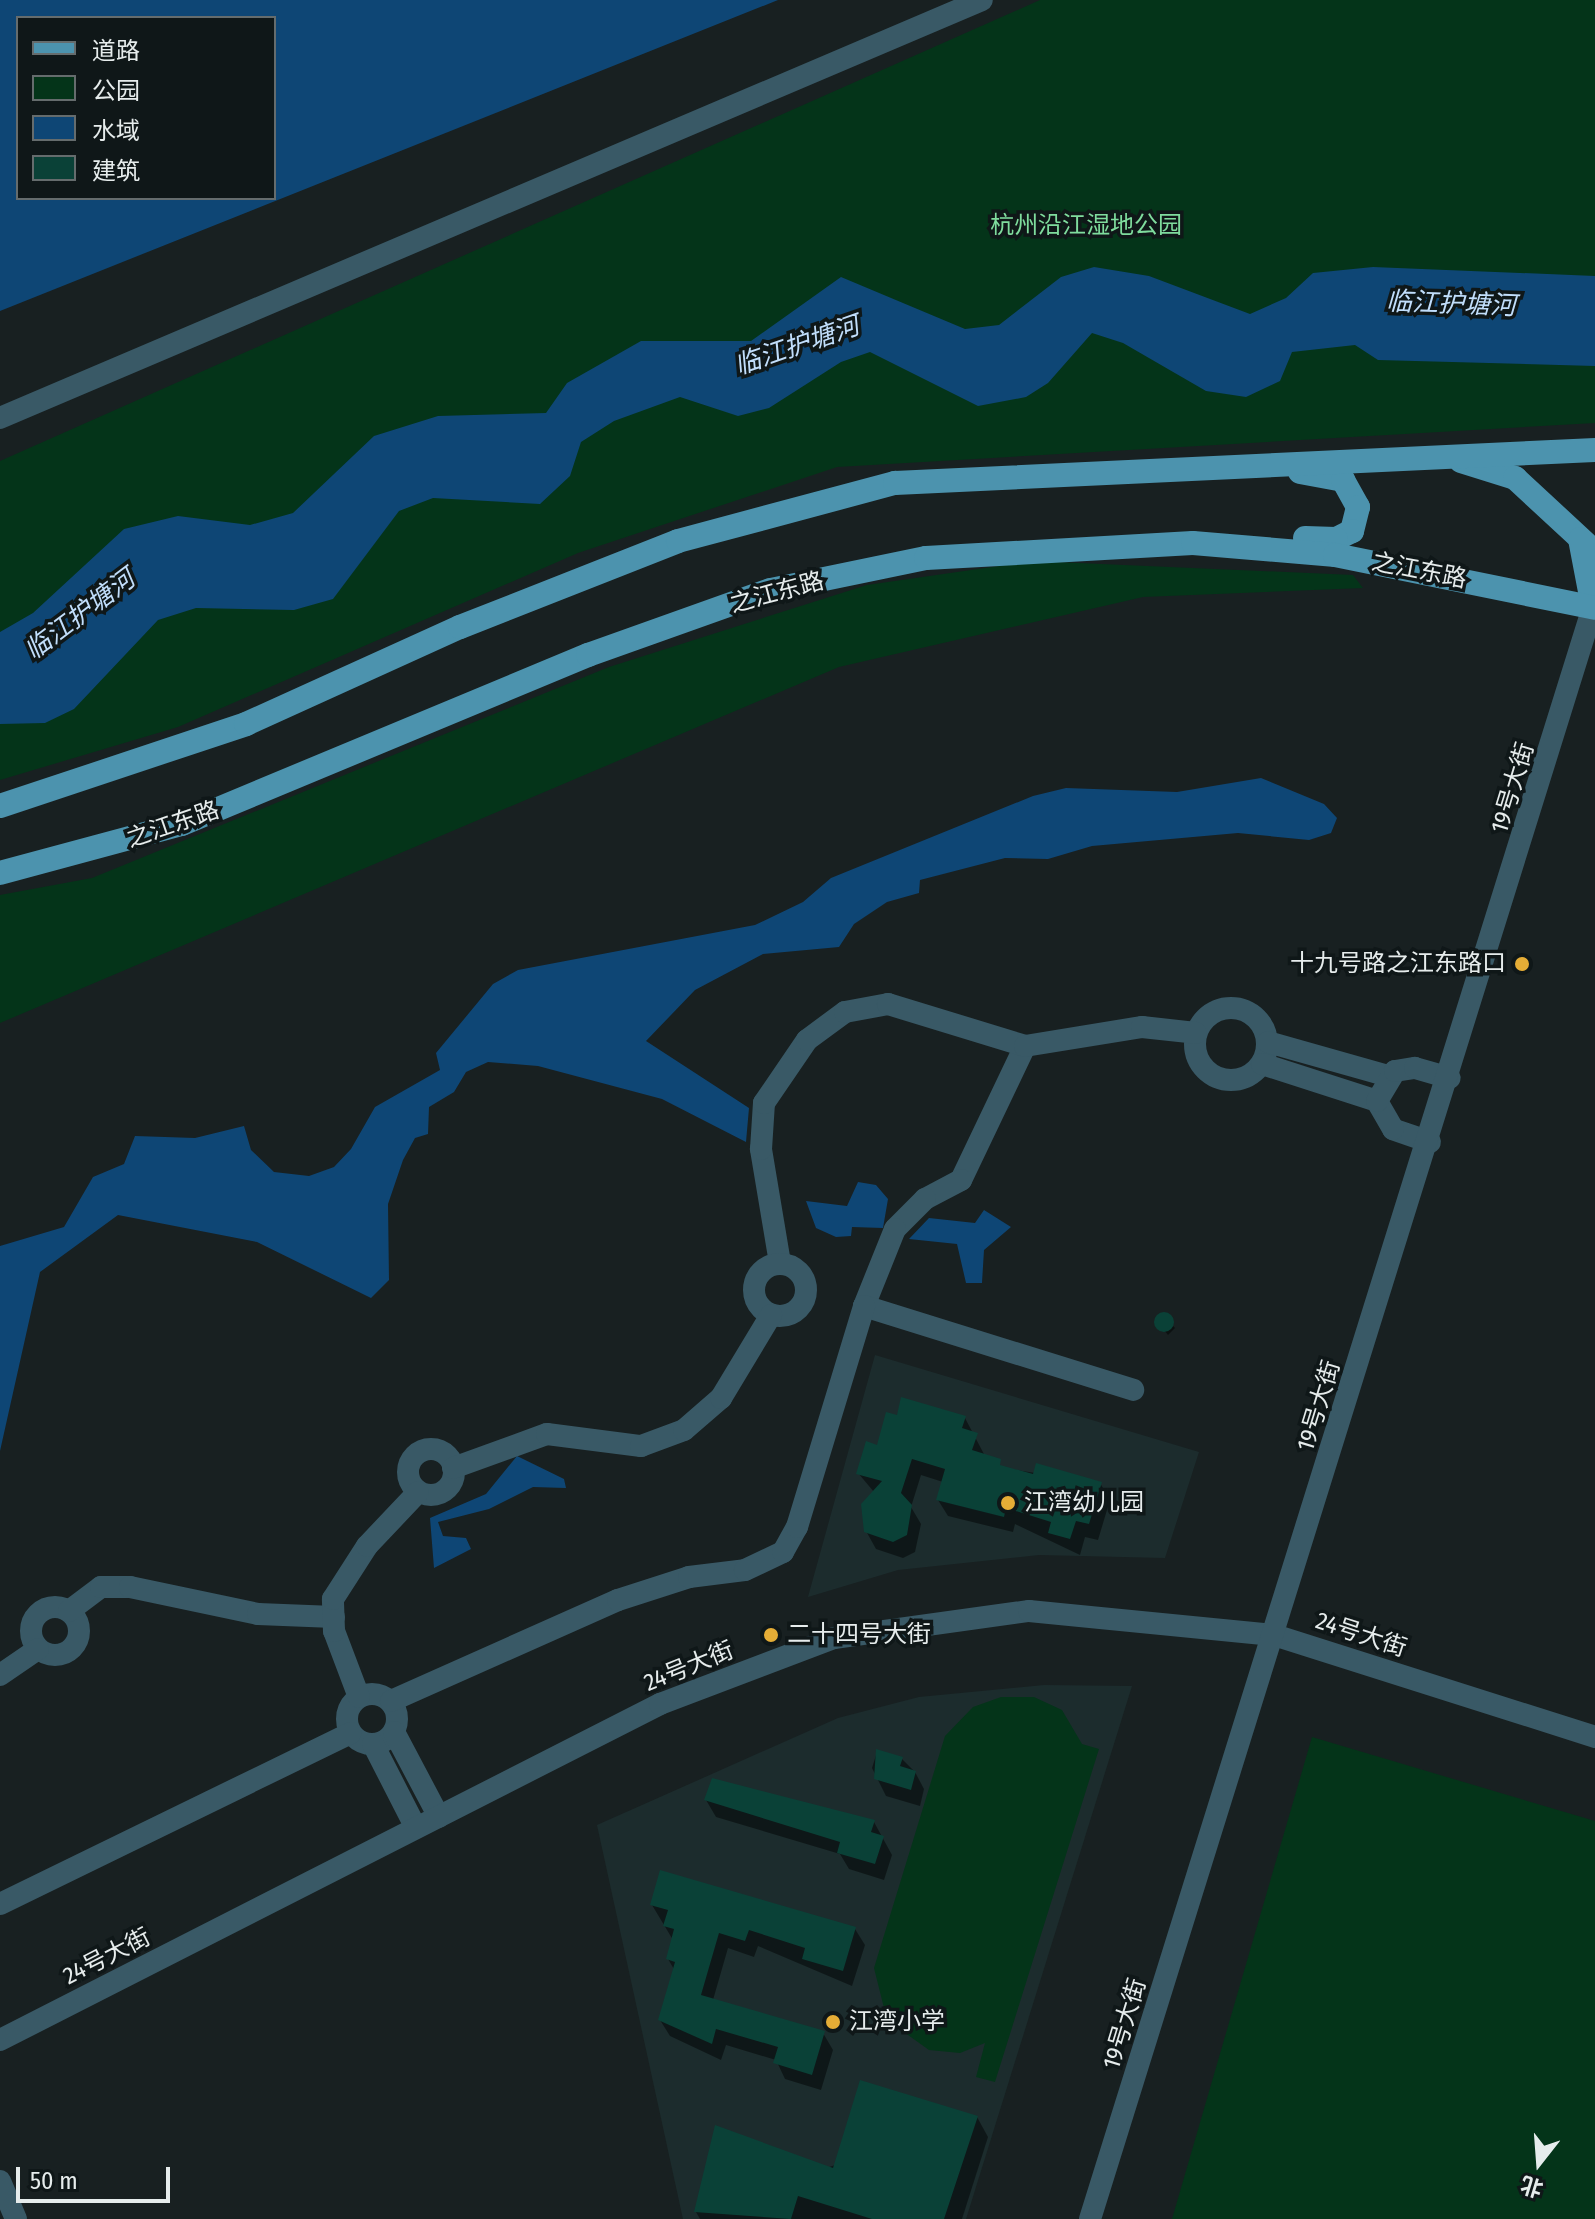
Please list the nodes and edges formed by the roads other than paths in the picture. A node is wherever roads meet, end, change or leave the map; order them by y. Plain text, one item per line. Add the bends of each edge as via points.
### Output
1 (982, 0) edge
2 (0, 418) edge
3 (1595, 450) edge
4 (1438, 456) junction
5 (1255, 464) junction
6 (1154, 544) junction
7 (1588, 546) edge
8 (1594, 607) edge
9 (0, 806) edge
10 (0, 873) edge
11 (1196, 1033) junction
12 (1025, 1046) junction
13 (1265, 1053) junction
14 (1388, 1076) junction
15 (1450, 1078) junction
16 (1377, 1101) junction
17 (1430, 1142) junction
18 (780, 1263) junction
19 (864, 1306) junction
20 (771, 1315) junction
21 (1133, 1390) dead end
22 (453, 1468) junction
23 (418, 1492) junction
24 (69, 1611) junction
25 (334, 1617) junction
26 (1274, 1635) junction
27 (38, 1649) junction
28 (0, 1675) edge
29 (359, 1697) junction
30 (391, 1701) junction
31 (394, 1732) junction
32 (351, 1733) junction
33 (1595, 1737) edge
34 (373, 1744) junction
35 (439, 1817) junction
36 (416, 1828) junction
37 (0, 1904) edge
38 (0, 2040) edge
39 (0, 2181) edge
40 (16, 2219) edge
41 (1090, 2219) edge

1 - 2 street
3 - 4 main road
4 - 5 main road
4 - 7 main road via 1515,478
5 - 6 main road via 1343,480 1356,493 1358,522 1336,539 1174,533
5 - 9 main road via 895,483 806,505 678,541 460,627 246,724
6 - 8 main road, 之江东路 via 1335,555
6 - 10 main road, 之江东路 via 926,558 771,590 588,655 182,824
7 - 8 main road
8 - 15 street, 19号大街
11 - 12 street via 1142,1027
11 - 13 street via 1211,1013 1236,1007 1258,1019
11 - 13 street via 1196,1056 1221,1079 1244,1078
12 - 18 street via 888,1004 845,1012 807,1040 764,1103 761,1149
12 - 19 street via 961,1180 925,1199 895,1229
13 - 14 street
13 - 16 street
14 - 15 street via 1415,1068
14 - 16 street
15 - 17 street, 19号大街
16 - 17 street via 1393,1129
17 - 26 street, 19号大街
18 - 20 street via 763,1270 754,1285 757,1303
18 - 20 street via 802,1274 805,1298 796,1311
19 - 21 street
19 - 30 street via 797,1527 783,1552 745,1570 689,1577 618,1600
20 - 22 street via 721,1398 684,1430 641,1446 547,1434
22 - 23 street via 441,1493
22 - 23 street via 440,1451 418,1454 408,1473
23 - 25 street via 350,1569 333,1599
24 - 25 street via 101,1587 130,1587 258,1614
24 - 27 street via 53,1606 35,1616 30,1635
24 - 27 street via 78,1623 74,1646 61,1655
25 - 29 street
26 - 33 street, 24号大街
26 - 35 street, 24号大街 via 1029,1611 834,1638 660,1704
26 - 41 street, 19号大街
27 - 28 street
29 - 30 street
29 - 32 street via 348,1709
30 - 31 street
31 - 34 street
31 - 35 street
32 - 34 street
32 - 37 street
34 - 36 street
35 - 36 street, 24号大街
36 - 38 street, 24号大街
39 - 40 street

